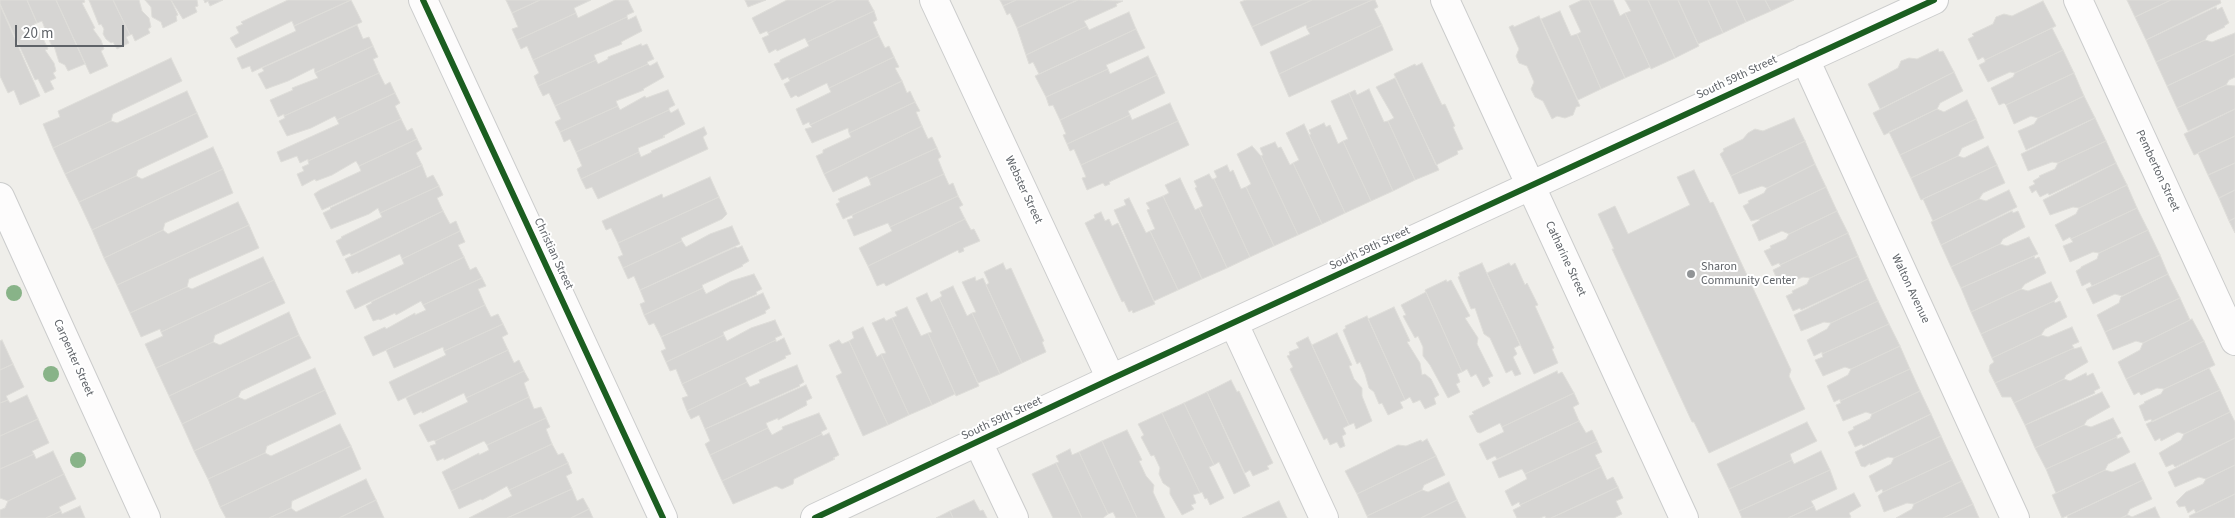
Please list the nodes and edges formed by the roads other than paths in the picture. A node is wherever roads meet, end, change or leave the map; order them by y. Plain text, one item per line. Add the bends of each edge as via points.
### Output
1 (423, 0) edge
2 (934, 0) edge
3 (1445, 0) edge
4 (1934, 0) edge
5 (2078, 0) edge
6 (1805, 60) junction
7 (1531, 187) junction
8 (0, 197) edge
9 (1234, 324) junction
10 (2235, 341) edge
11 (1111, 379) junction
12 (978, 442) junction
13 (146, 518) edge
14 (663, 518) edge
15 (815, 518) edge
16 (1014, 518) edge
17 (1324, 518) edge
18 (1684, 518) edge
19 (2015, 518) edge

1 - 14 street, Christian Street
2 - 11 street, Webster Street
3 - 7 street, Catharine Street
4 - 6 street, South 59th Street
5 - 10 street, Pemberton Street
6 - 7 street, South 59th Street
6 - 19 street, Walton Avenue
7 - 9 street, South 59th Street
7 - 18 street, Catharine Street
8 - 13 street, Carpenter Street
9 - 11 street, South 59th Street
9 - 17 street
11 - 12 street, South 59th Street
12 - 15 street, South 59th Street
12 - 16 street

